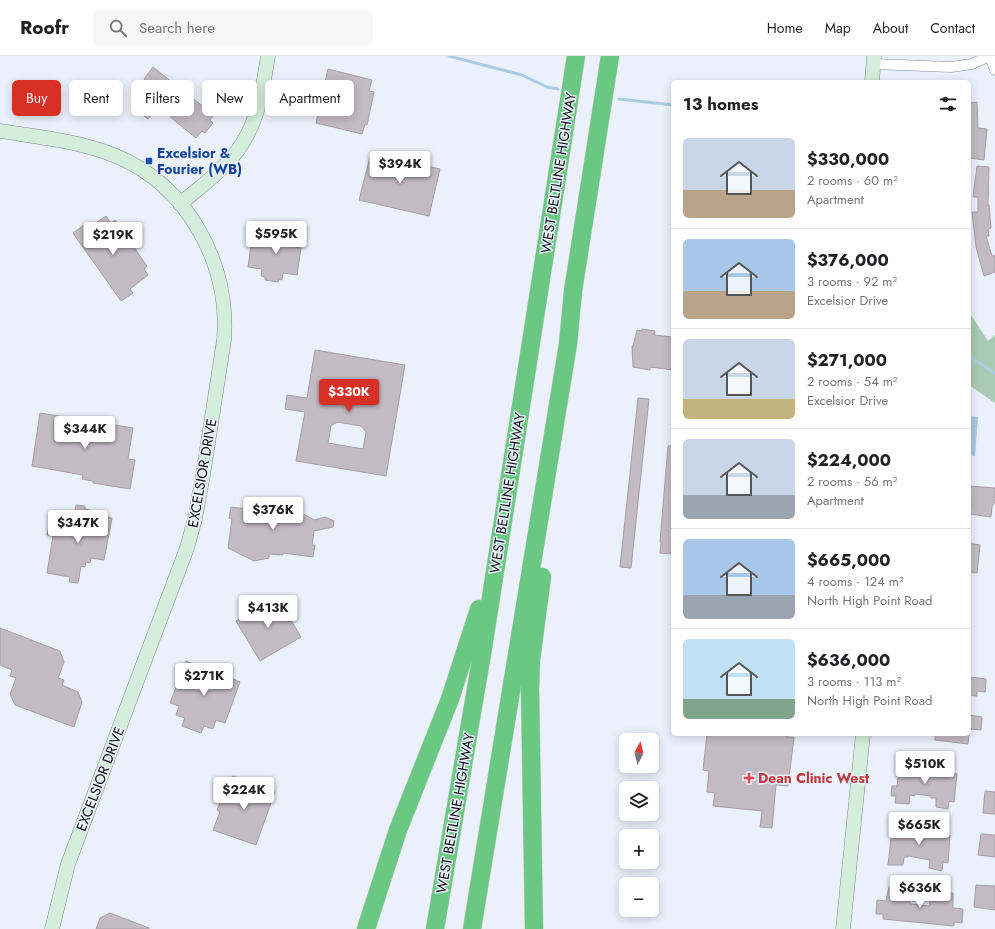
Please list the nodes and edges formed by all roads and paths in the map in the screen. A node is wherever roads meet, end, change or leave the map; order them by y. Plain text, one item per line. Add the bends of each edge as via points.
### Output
1 (268, 56) edge
2 (576, 56) edge
3 (610, 56) edge
4 (990, 56) edge
5 (874, 60) edge
6 (995, 70) edge
7 (872, 80) edge
8 (0, 131) edge
9 (180, 204) junction
10 (568, 344) junction
11 (514, 442) junction
12 (863, 736) edge
13 (52, 929) edge
14 (366, 929) edge
15 (436, 929) edge
16 (472, 929) edge
17 (534, 929) edge
18 (843, 929) edge

1 - 9 street via 261,101 251,128 241,145 213,176
2 - 11 highway, WEST BELTLINE HIGHWAY
3 - 10 highway via 573,291
4 - 5 street via 972,64 951,67
4 - 6 street
5 - 7 street
8 - 9 street, EXCELSIOR DRIVE via 81,144 117,156 161,184
9 - 13 street, EXCELSIOR DRIVE via 199,230 213,257 219,276 226,321 203,475 187,548 68,864
10 - 16 highway
10 - 17 highway via 565,393 532,660
11 - 14 highway via 482,596 469,643 450,699 398,830
11 - 15 highway, WEST BELTLINE HIGHWAY
12 - 18 street

